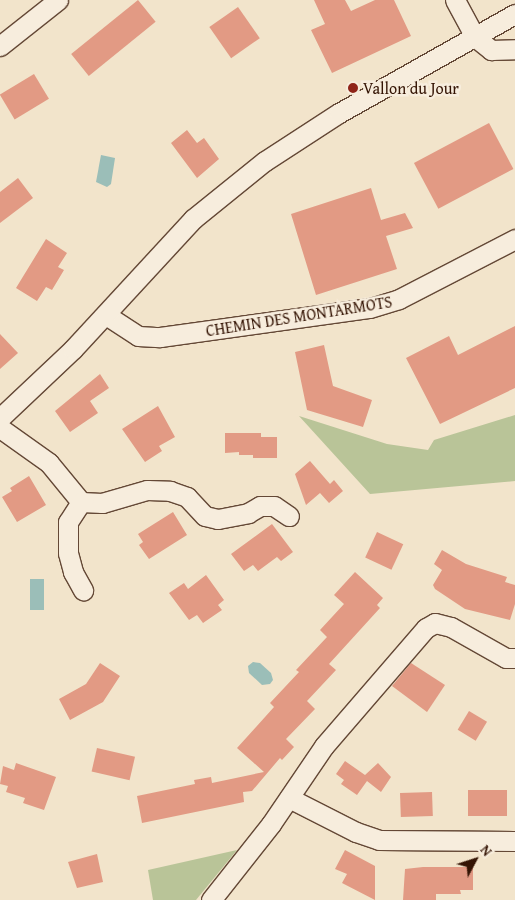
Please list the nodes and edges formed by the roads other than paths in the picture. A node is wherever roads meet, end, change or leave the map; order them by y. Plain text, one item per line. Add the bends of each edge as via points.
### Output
1 (58, 0) edge
2 (455, 0) edge
3 (515, 14) edge
4 (475, 37) junction
5 (0, 46) edge
6 (515, 49) edge
7 (515, 239) edge
8 (106, 315) junction
9 (0, 418) edge
10 (0, 428) edge
11 (80, 502) junction
12 (289, 516) dead end
13 (83, 590) dead end
14 (515, 658) edge
15 (289, 798) junction
16 (515, 841) edge
17 (211, 900) edge

1 - 5 street
2 - 4 street
3 - 4 street
4 - 6 street via 491,50
4 - 8 street via 333,117 265,162 193,219
7 - 8 street, CHEMIN DES MONTARMOTS via 399,299 370,308 160,337 138,336
8 - 9 street
10 - 11 street via 49,463
11 - 12 street via 102,503 147,490 170,491 187,497 205,516 218,519 248,513 260,506 274,506
11 - 13 street via 68,522 68,553 73,572
14 - 15 street via 506,658 451,628 435,623 426,628 324,746
15 - 16 street via 379,840
15 - 17 street via 242,864

